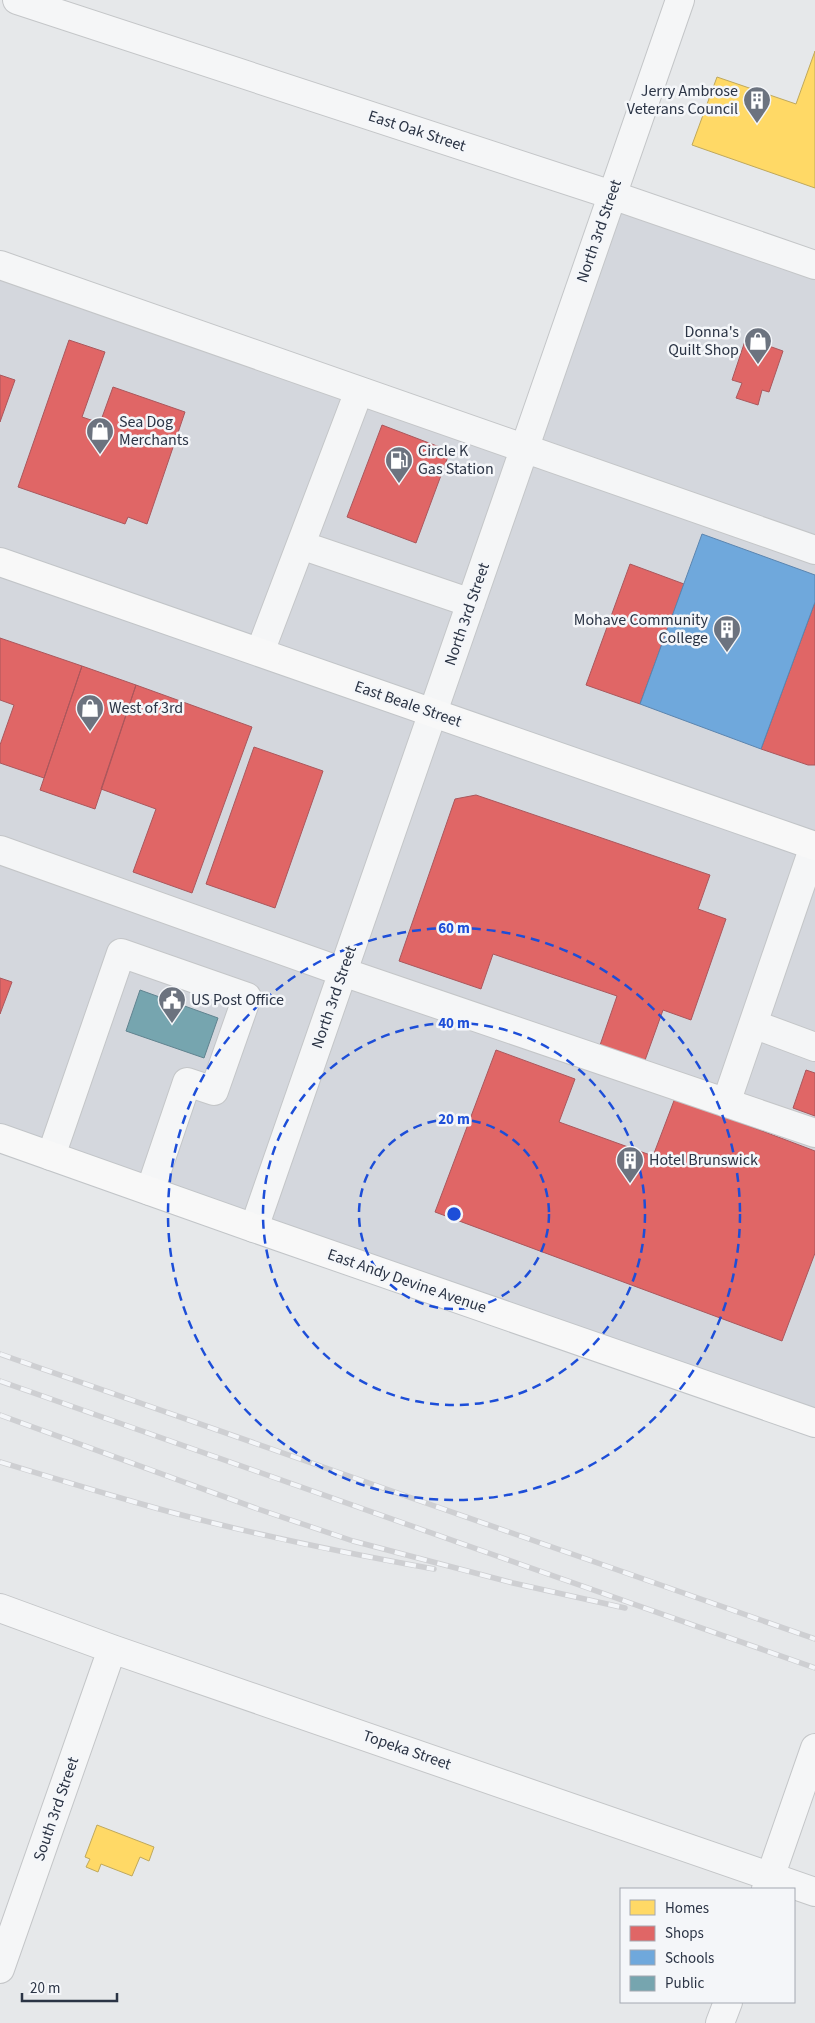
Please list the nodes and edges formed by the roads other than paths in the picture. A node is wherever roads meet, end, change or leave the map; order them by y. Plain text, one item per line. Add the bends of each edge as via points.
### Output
1 (17, 0) edge
2 (680, 0) edge
3 (612, 195) junction
4 (0, 265) edge
5 (815, 265) edge
6 (359, 391) junction
7 (524, 449) junction
8 (301, 544) junction
9 (815, 550) edge
10 (0, 562) edge
11 (471, 603) junction
12 (260, 652) junction
13 (433, 712) junction
14 (815, 846) edge
15 (0, 850) edge
16 (343, 972) junction
17 (753, 1024) junction
18 (815, 1047) edge
19 (726, 1103) junction
20 (815, 1133) edge
21 (0, 1138) edge
22 (50, 1156) junction
23 (150, 1191) junction
24 (254, 1228) junction
25 (815, 1423) edge
26 (0, 1608) edge
27 (112, 1649) junction
28 (815, 1748) edge
29 (769, 1882) edge
30 (815, 1892) edge
31 (0, 1969) edge
32 (728, 2003) edge
33 (720, 2023) edge

1 - 3 street, East Oak Street
2 - 3 street, North 3rd Street
3 - 5 street, East Oak Street
3 - 7 street, North 3rd Street
4 - 6 street
6 - 7 street
6 - 8 street
7 - 9 street
7 - 11 street, North 3rd Street
8 - 11 street
8 - 12 street
10 - 12 main road, East Beale Street
11 - 13 street, North 3rd Street
12 - 13 main road, East Beale Street
13 - 14 main road, East Beale Street
13 - 16 street, North 3rd Street
14 - 17 street
15 - 16 street
16 - 19 street
16 - 24 street, North 3rd Street
17 - 18 street
17 - 19 street
19 - 20 street
21 - 22 main road, East Andy Devine Avenue
22 - 23 main road, East Andy Devine Avenue
22 - 23 street via 121,953 247,998 214,1091 186,1082
23 - 24 main road, East Andy Devine Avenue
24 - 25 main road, East Andy Devine Avenue
26 - 27 street, Topeka Street
27 - 29 street, Topeka Street
27 - 31 street, South 3rd Street
28 - 29 street
29 - 30 street, Topeka Street
32 - 33 street

